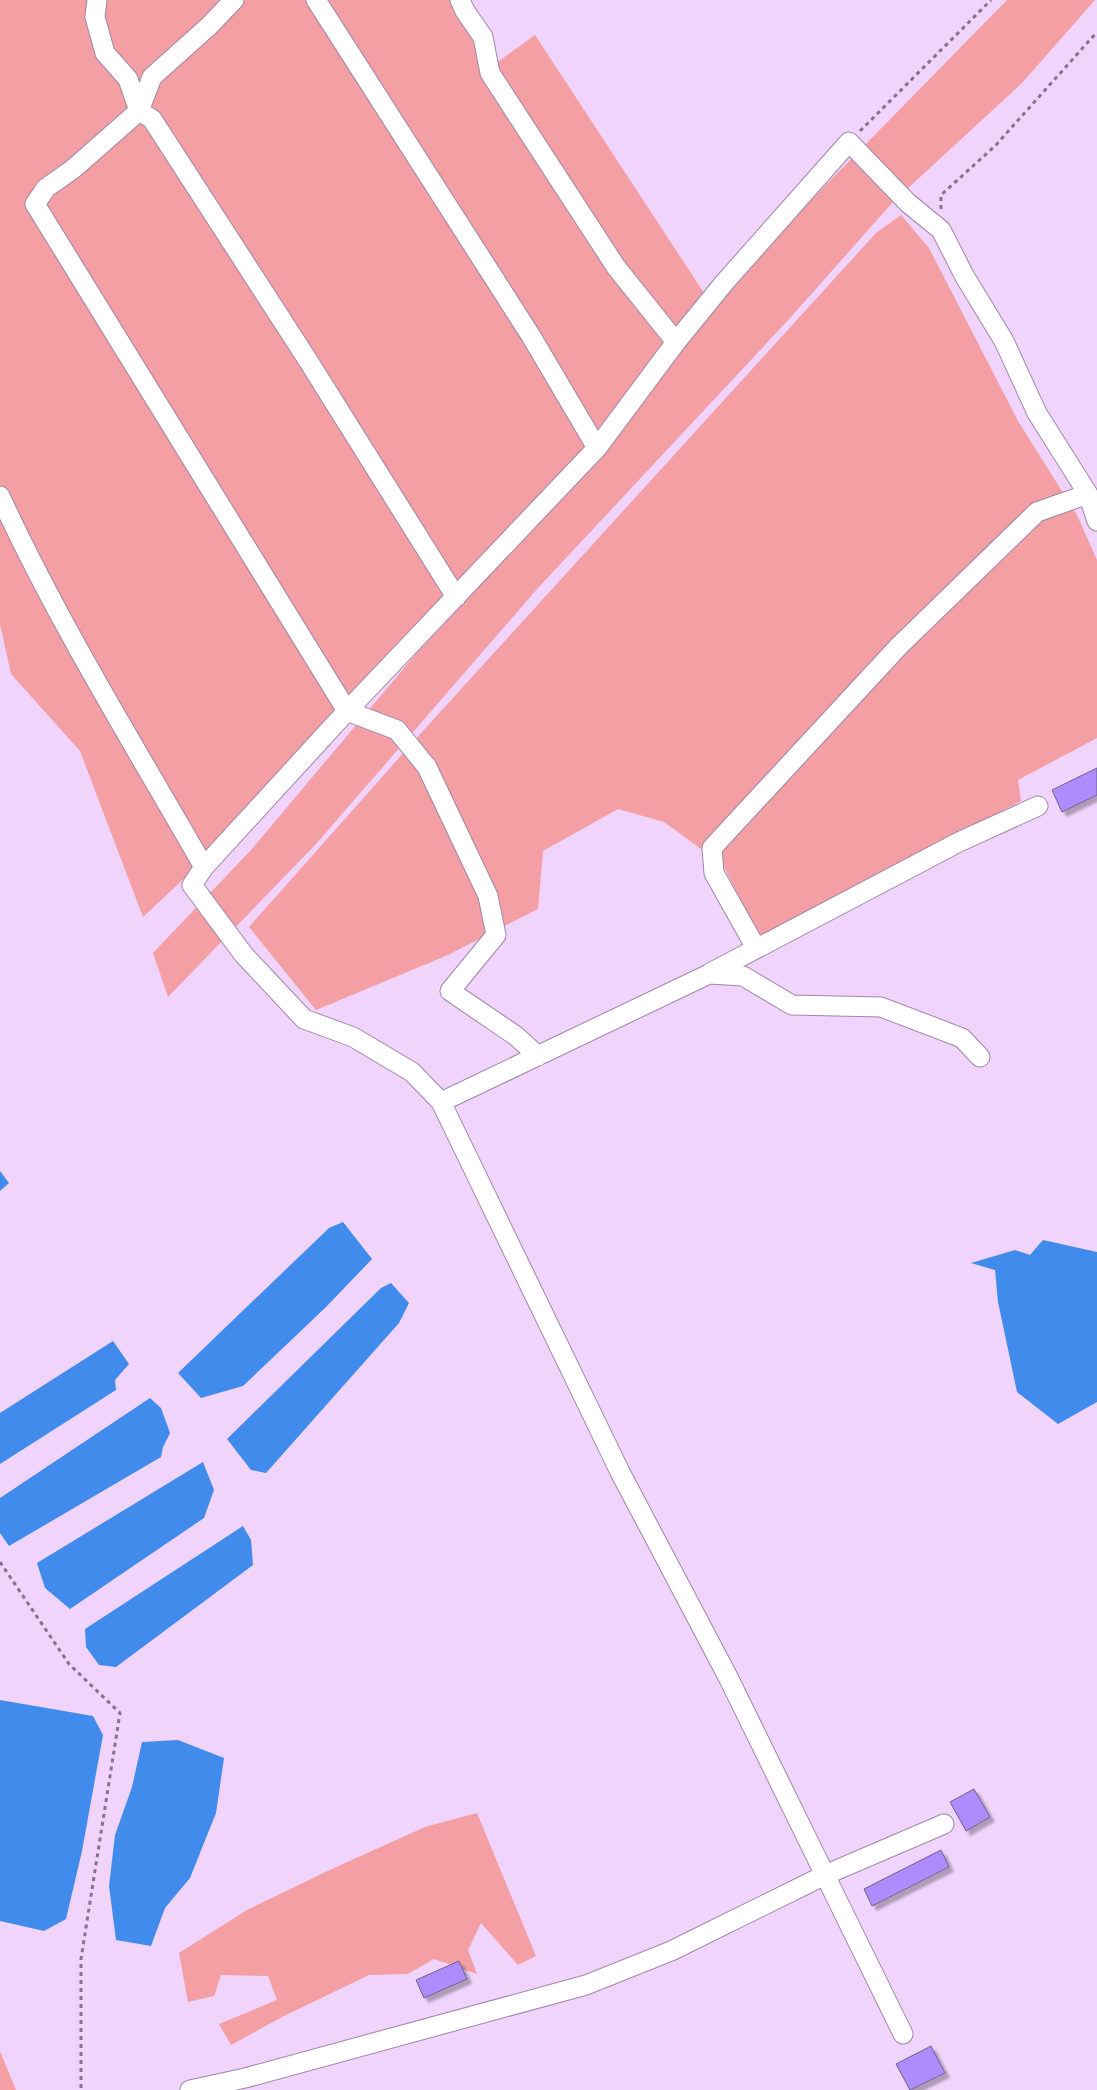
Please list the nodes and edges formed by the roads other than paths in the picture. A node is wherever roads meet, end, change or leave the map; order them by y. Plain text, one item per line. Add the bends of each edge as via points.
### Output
1 (97, 0) edge
2 (234, 0) edge
3 (316, 0) edge
4 (460, 0) edge
5 (139, 111) junction
6 (676, 342) junction
7 (597, 448) junction
8 (1088, 494) junction
9 (0, 496) edge
10 (1097, 521) edge
11 (456, 597) junction
12 (347, 711) junction
13 (1038, 806) dead end
14 (204, 867) junction
15 (756, 948) junction
16 (709, 974) junction
17 (538, 1056) junction
18 (980, 1057) dead end
19 (442, 1102) junction
20 (944, 1824) dead end
21 (825, 1876) junction
22 (903, 2034) dead end
23 (190, 2090) edge

1 - 5 street via 95,17 105,53 128,79
2 - 5 street via 152,77
3 - 7 street via 531,336
4 - 6 street via 483,37 490,73 616,267
5 - 11 street via 152,119 310,362
5 - 12 street via 74,169 46,188 35,204
6 - 7 street
6 - 8 street via 849,142 908,203 940,230 1004,341 1037,413
7 - 11 street
8 - 10 street
8 - 15 street via 1037,512 899,646 712,848 714,873
9 - 14 street via 96,678
11 - 12 street
12 - 14 street
12 - 17 street via 397,730 427,767 488,896 496,935 450,991 516,1036
13 - 15 street via 959,842
14 - 19 street via 192,885 244,955 304,1019 353,1037 412,1072
15 - 16 street
16 - 17 street
16 - 18 street via 743,976 792,1005 881,1007 962,1038
17 - 19 street
19 - 21 street via 620,1472 728,1677
20 - 21 street
21 - 22 street
21 - 23 street via 671,1951 586,1985

